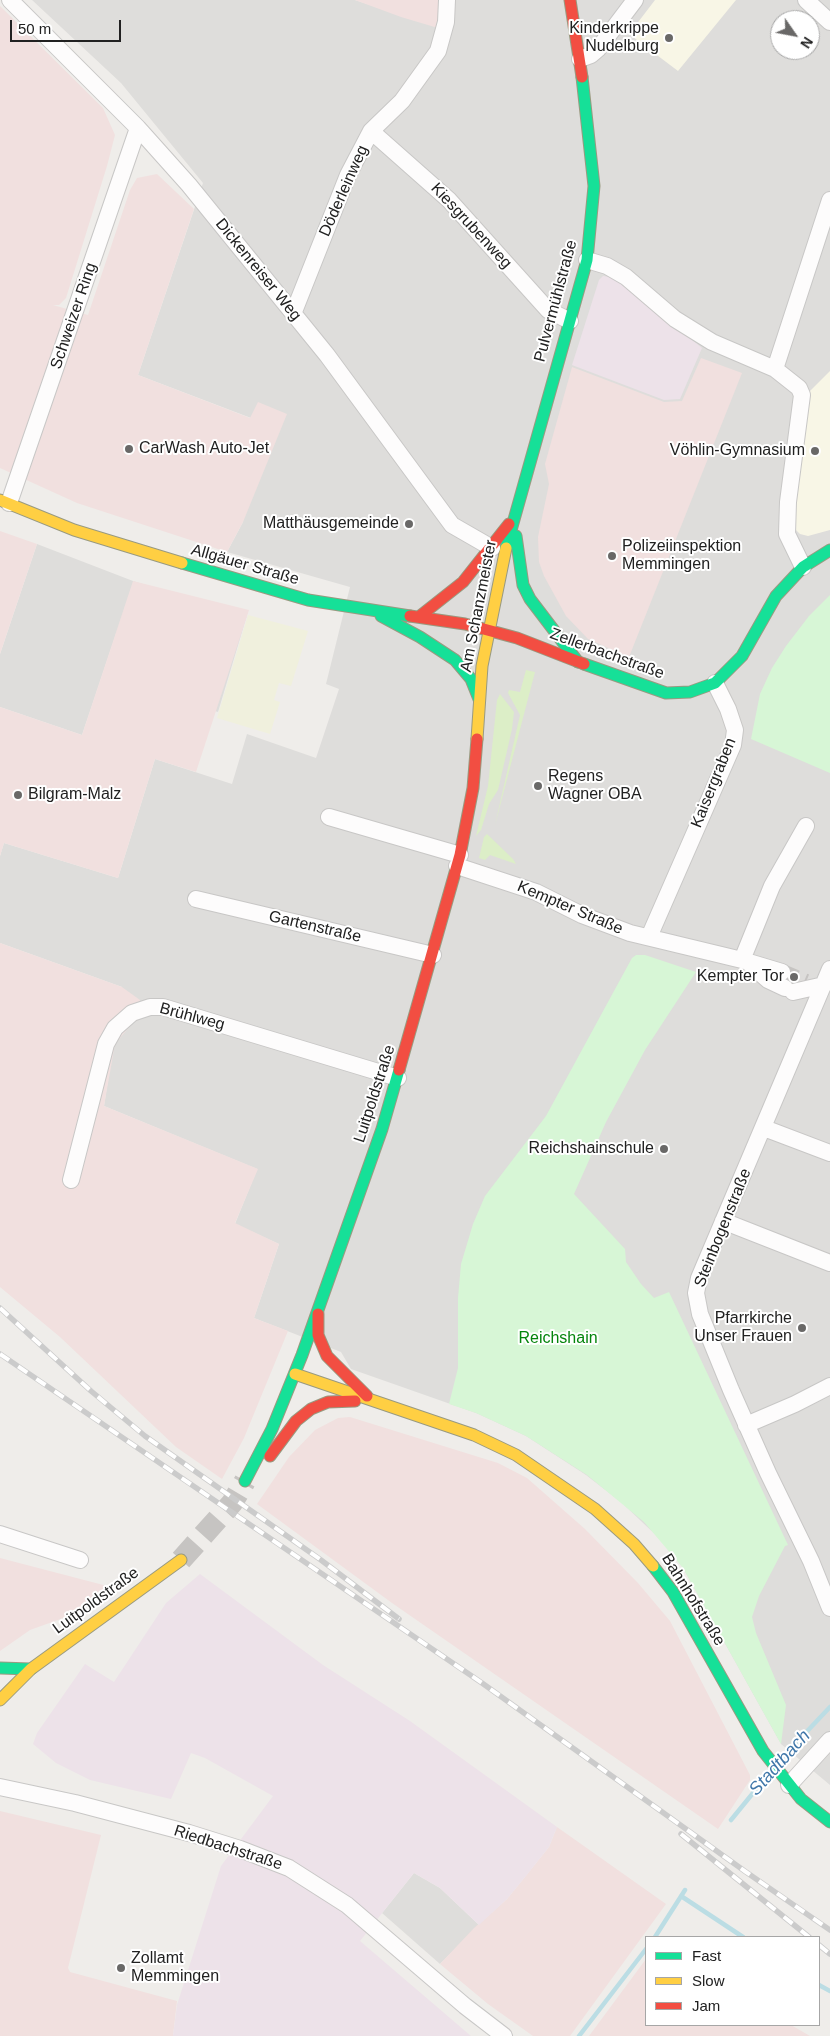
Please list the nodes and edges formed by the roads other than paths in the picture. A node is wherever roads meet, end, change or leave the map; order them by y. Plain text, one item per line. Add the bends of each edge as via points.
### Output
1 (10, 0) edge
2 (447, 0) edge
3 (570, 0) edge
4 (635, 0) edge
5 (806, 0) edge
6 (830, 22) edge
7 (580, 59) junction
8 (138, 128) junction
9 (370, 131) junction
10 (830, 200) edge
11 (587, 260) junction
12 (293, 314) junction
13 (570, 321) junction
14 (775, 369) junction
15 (4, 501) edge
16 (514, 518) junction
17 (492, 548) junction
18 (830, 550) edge
19 (804, 567) junction
20 (374, 611) junction
21 (420, 616) junction
22 (488, 630) junction
23 (578, 662) junction
24 (715, 684) junction
25 (479, 700) junction
26 (329, 817) dead end
27 (806, 826) dead end
28 (459, 860) junction
29 (196, 899) dead end
30 (649, 937) junction
31 (433, 955) junction
32 (744, 960) junction
33 (830, 969) edge
34 (827, 986) edge
35 (398, 1078) junction
36 (764, 1128) junction
37 (830, 1153) edge
38 (71, 1180) dead end
39 (723, 1221) junction
40 (830, 1264) edge
41 (318, 1306) junction
42 (295, 1374) junction
43 (830, 1386) edge
44 (370, 1400) junction
45 (746, 1425) junction
46 (0, 1534) edge
47 (80, 1560) dead end
48 (181, 1560) tunnel mouth
49 (830, 1608) edge
50 (0, 1668) edge
51 (30, 1669) junction
52 (0, 1700) edge
53 (830, 1740) edge
54 (785, 1780) junction
55 (0, 1787) edge
56 (830, 1822) edge
57 (504, 2036) edge

1 - 8 street, Dickenreiser Weg
2 - 9 street, Döderleinweg via 446,22 438,51 402,101
3 - 7 main road, Pulvermühlstraße
4 - 7 street via 598,49
5 - 6 street
7 - 11 main road, Pulvermühlstraße via 594,186
8 - 12 street, Dickenreiser Weg via 189,185
8 - 15 street, Schweizer Ring
9 - 12 street, Döderleinweg via 348,175
9 - 13 street, Kiesgrubenweg via 449,200 548,310
10 - 14 street
11 - 13 main road, Pulvermühlstraße
11 - 14 street via 626,277 675,319 712,342
12 - 17 street, Dickenreiser Weg via 338,369 452,525
13 - 16 main road, Pulvermühlstraße
14 - 19 street via 794,382 802,395 788,502 788,534
15 - 20 main road, Allgäuer Straße via 74,530 249,584 308,600
16 - 17 main road
16 - 22 main road, Am Schanzmeister
16 - 23 main road via 523,585 543,618
17 - 21 main road via 463,582
18 - 19 main road
19 - 24 main road via 776,596 742,656
20 - 21 main road, Allgäuer Straße
20 - 25 main road via 455,660 471,680
21 - 22 main road, Allgäuer Straße
22 - 23 main road, Zellerbachstraße
22 - 25 main road, Am Schanzmeister
23 - 24 main road, Zellerbachstraße via 644,688 666,692 690,692
24 - 30 street, Kaisergraben via 735,730 732,745
25 - 28 main road, Luitpoldstraße via 475,770
26 - 28 street, Kempter Straße
27 - 32 street via 772,886
28 - 30 street, Kempter Straße via 582,915 630,934
28 - 31 main road, Luitpoldstraße
29 - 31 street, Gartenstraße
30 - 32 street, Kempter Straße
31 - 35 main road, Luitpoldstraße
32 - 34 street, Kempter Straße via 791,984
33 - 34 street, Steinbogenstraße
34 - 36 street, Steinbogenstraße
35 - 38 street, Brühlweg via 163,1007 132,1012 115,1028 106,1044
35 - 41 main road, Luitpoldstraße
36 - 37 street
36 - 39 street, Steinbogenstraße
39 - 40 street
39 - 45 street, Steinbogenstraße via 699,1278 697,1302
41 - 42 main road, Luitpoldstraße
41 - 44 main road, Bahnhofstraße via 318,1335 327,1356
42 - 44 main road, Bahnhofstraße
42 - 44 main road, Luitpoldstraße via 246,1481 260,1471 296,1421 311,1409 328,1402
43 - 45 street
44 - 54 main road, Bahnhofstraße via 474,1435 516,1455 579,1496 624,1534 646,1556 673,1592 768,1758
45 - 49 street, Steinbogenstraße
46 - 47 street
48 - 51 main road, Luitpoldstraße
50 - 51 main road
51 - 52 main road, Luitpoldstraße
53 - 54 street
54 - 56 main road, Bahnhofstraße
55 - 57 street, Riedbachstraße via 189,1833 240,1848 289,1868 347,1905

